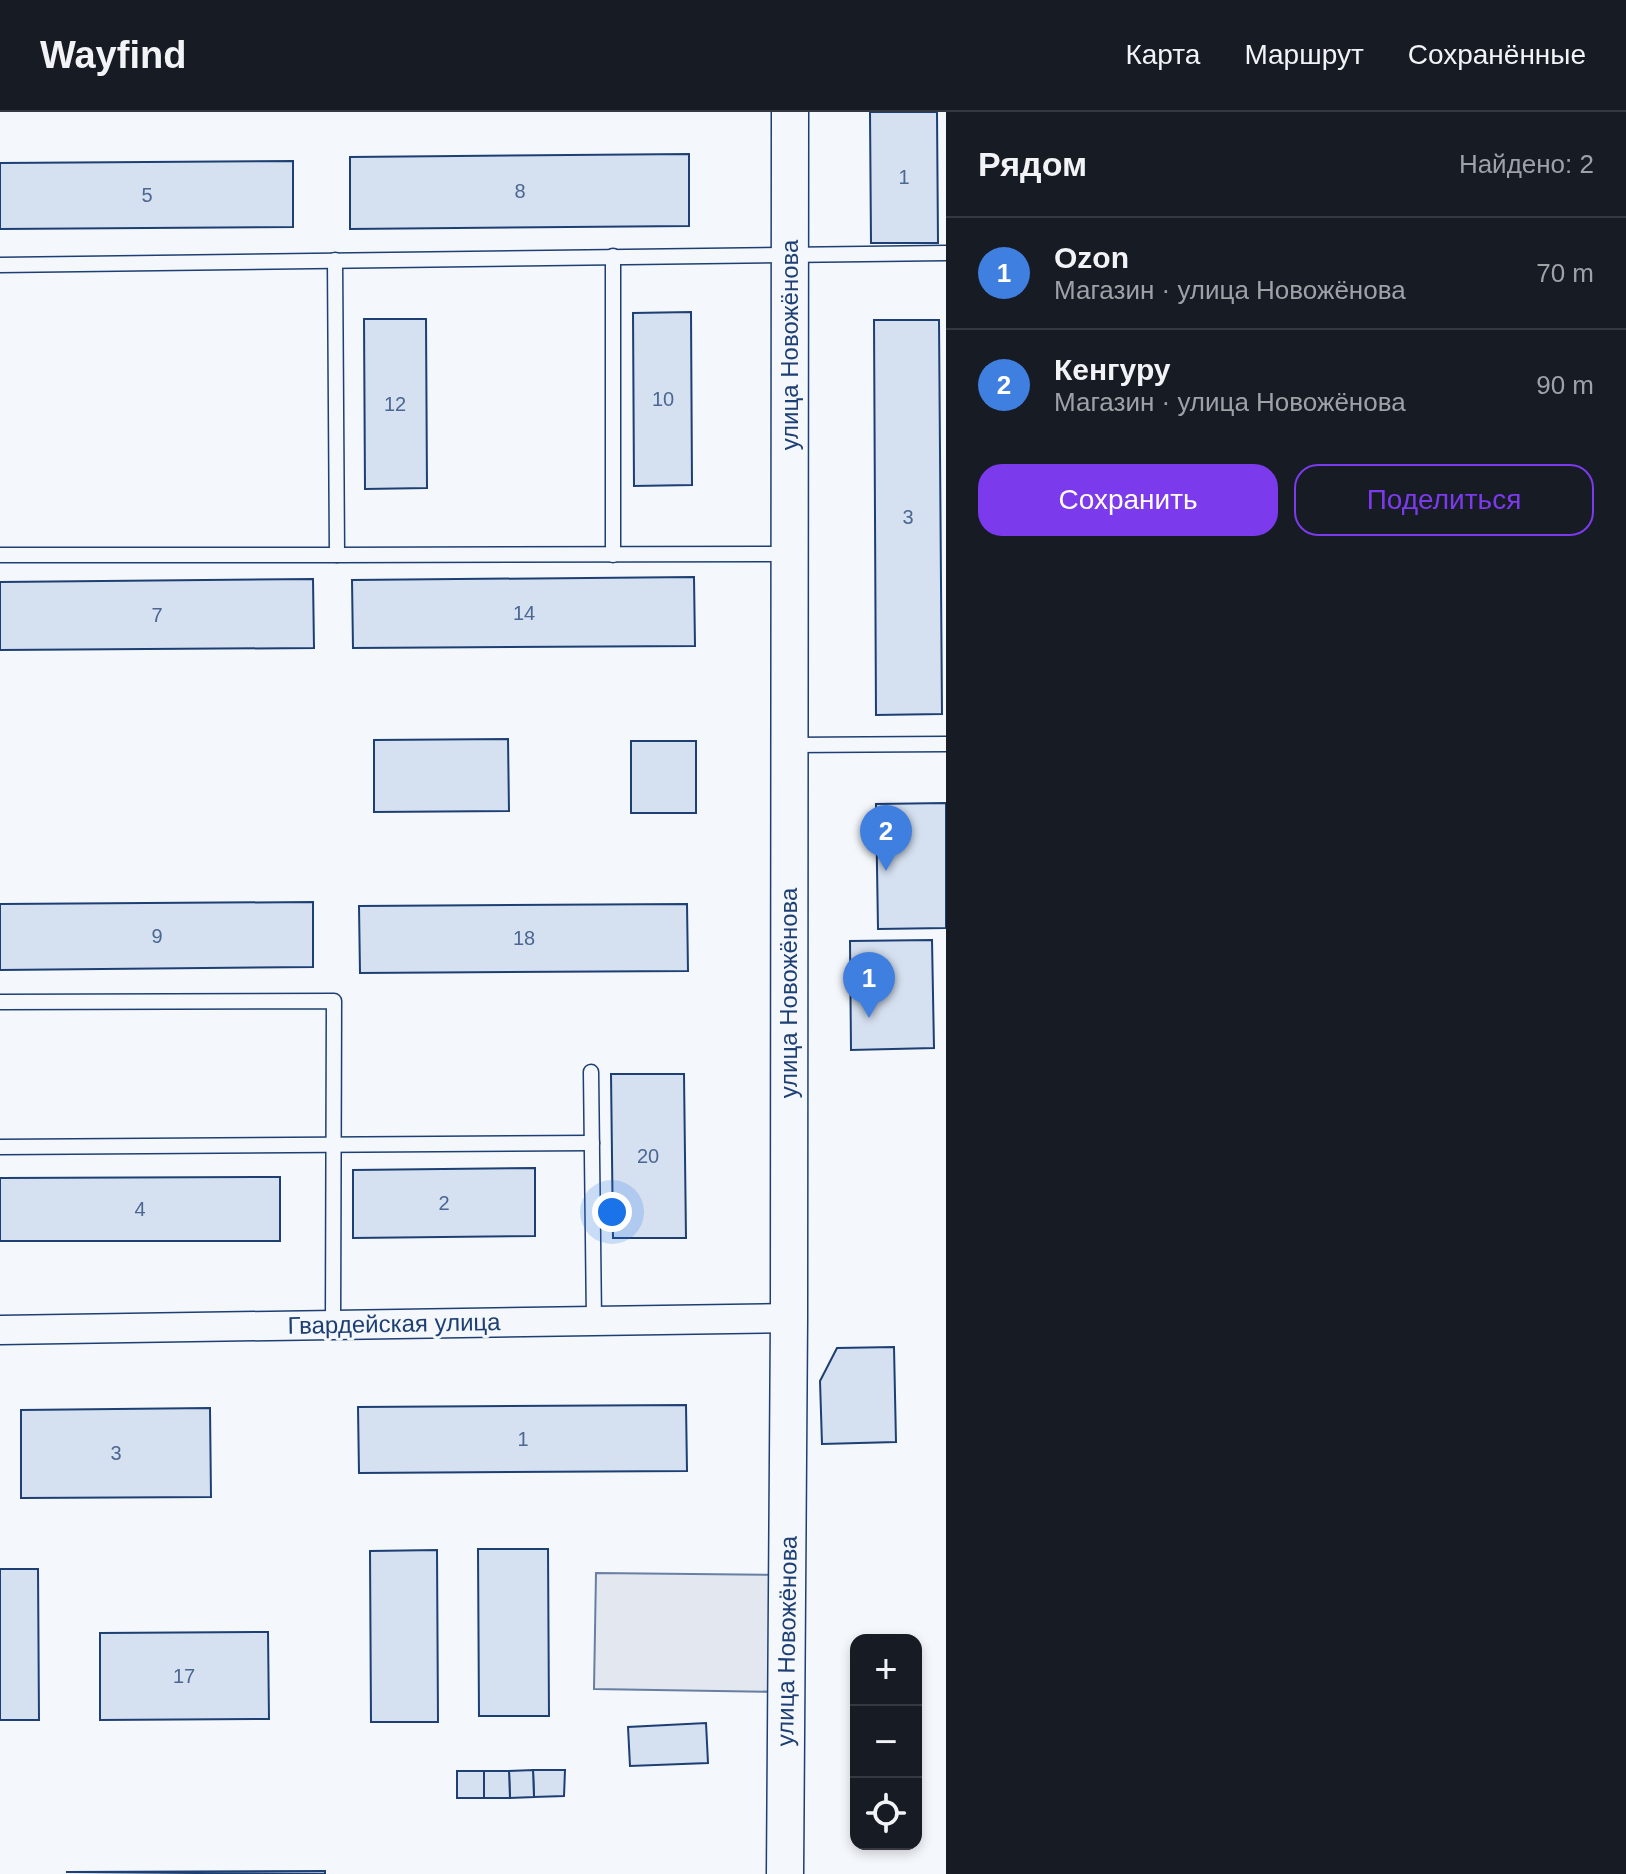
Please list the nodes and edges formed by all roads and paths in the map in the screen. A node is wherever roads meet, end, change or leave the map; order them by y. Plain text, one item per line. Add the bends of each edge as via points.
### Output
1 (790, 112) edge
2 (946, 253) edge
3 (790, 254) junction
4 (613, 256) junction
5 (335, 260) junction
6 (0, 265) edge
7 (790, 554) junction
8 (0, 555) edge
9 (337, 555) junction
10 (613, 555) junction
11 (946, 744) edge
12 (790, 745) junction
13 (0, 1002) edge
14 (591, 1072) dead end
15 (592, 1143) junction
16 (333, 1145) junction
17 (0, 1147) edge
18 (789, 1318) junction
19 (594, 1321) junction
20 (333, 1325) junction
21 (0, 1330) edge
22 (785, 1874) edge

1 - 3 street, улица Новожёнова
2 - 3 lane
3 - 4 lane
3 - 7 street, улица Новожёнова
4 - 5 lane
4 - 10 lane
5 - 6 lane
5 - 9 lane
7 - 10 lane
7 - 12 street, улица Новожёнова
8 - 9 lane
9 - 10 lane
11 - 12 lane
12 - 18 street, улица Новожёнова
13 - 16 lane via 334,1001
14 - 15 lane
15 - 16 lane
15 - 19 lane
16 - 17 lane
16 - 20 lane
18 - 19 street, Гвардейская улица
18 - 22 street, улица Новожёнова
19 - 20 street, Гвардейская улица
20 - 21 street, Гвардейская улица

